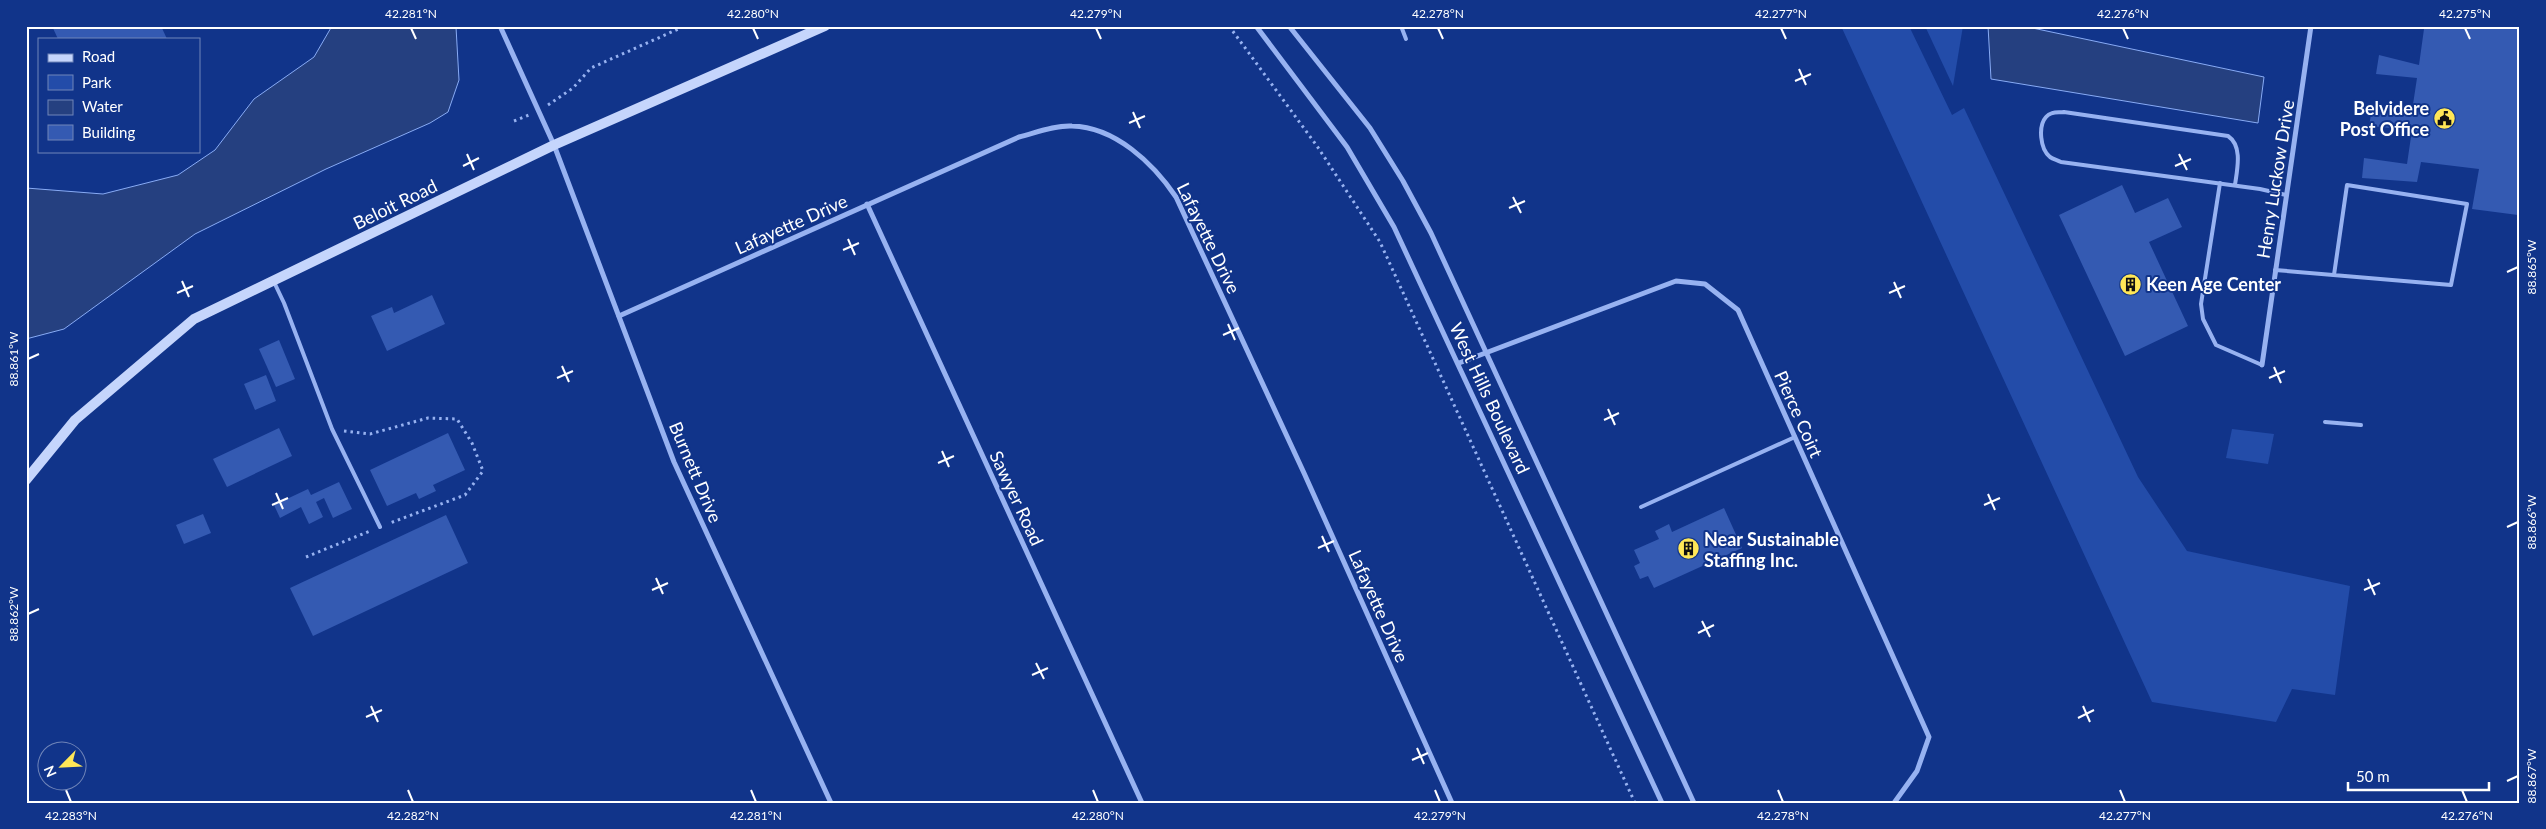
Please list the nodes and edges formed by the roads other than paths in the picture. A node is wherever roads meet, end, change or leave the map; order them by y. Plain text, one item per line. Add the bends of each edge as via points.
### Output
1 (500, 26) edge
2 (825, 26) edge
3 (1256, 26) edge
4 (1289, 26) edge
5 (1401, 26) edge
6 (2311, 26) edge
7 (1406, 39) dead end
8 (554, 146) junction
9 (2220, 183) junction
10 (2234, 185) junction
11 (2286, 195) junction
12 (867, 204) junction
13 (2275, 270) junction
14 (2334, 275) junction
15 (273, 281) junction
16 (619, 316) junction
17 (1487, 353) junction
18 (1459, 364) junction
19 (2262, 365) joint
20 (2325, 422) dead end
21 (2361, 425) dead end
22 (1795, 437) junction
23 (26, 480) edge
24 (1641, 507) dead end
25 (380, 527) road end
26 (831, 803) edge
27 (1142, 803) edge
28 (1452, 803) edge
29 (1662, 803) edge
30 (1694, 803) edge
31 (1894, 803) edge

1 - 8 street, Burnett Drive
2 - 8 main road, Beloit Road
3 - 18 street, West Hills Boulevard via 1364,171
4 - 17 street, West Hills Boulevard via 1355,106 1403,181
5 - 7 lane
6 - 11 street, Henry Luckow Drive
8 - 15 main road, Beloit Road
8 - 16 street, Burnett Drive
9 - 10 lane
9 - 10 lane via 2061,162 2049,156 2044,149 2040,132 2045,117 2064,112 2228,136 2237,150
9 - 19 lane via 2201,304 2203,319 2216,346
10 - 11 lane
11 - 13 street, Henry Luckow Drive
12 - 16 street, Lafayette Drive
12 - 27 street, Sawyer Road
12 - 28 street, Lafayette Drive via 1019,137 1070,125 1095,130 1112,138 1141,156 1160,174 1176,196
13 - 14 lane
13 - 19 street, Henry Luckow Drive
14 - 14 lane via 2451,285 2466,204 2347,185
15 - 23 main road, Beloit Road via 194,319 75,420
15 - 25 lane via 332,429
16 - 26 street, Burnett Drive via 674,462
17 - 18 street, Pierce Coirt
17 - 22 street, Pierce Coirt via 1676,281 1705,284 1738,310
17 - 30 street, West Hills Boulevard
18 - 29 street, West Hills Boulevard
20 - 21 lane
22 - 24 lane
22 - 31 street, Pierce Coirt via 1929,736 1917,771

